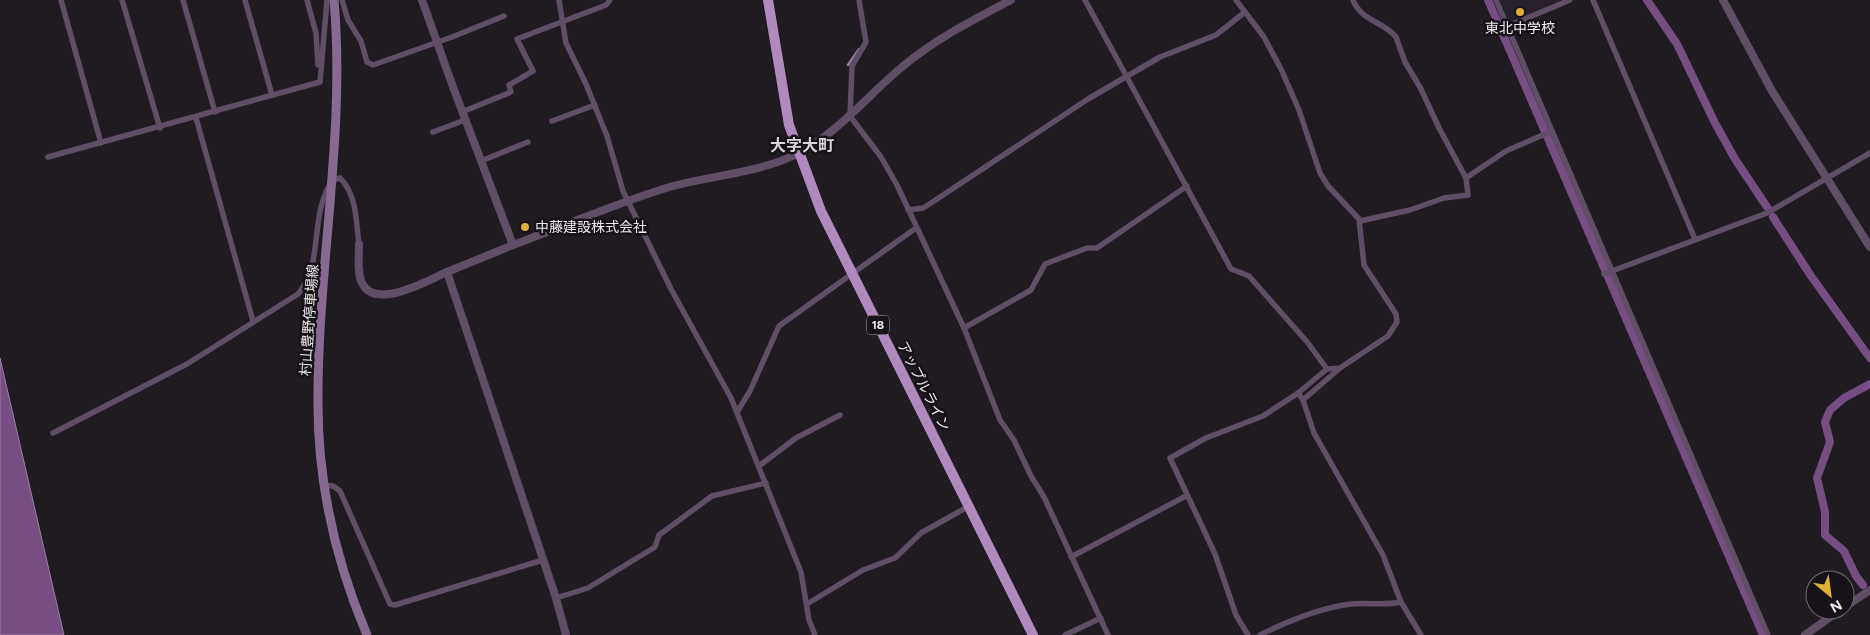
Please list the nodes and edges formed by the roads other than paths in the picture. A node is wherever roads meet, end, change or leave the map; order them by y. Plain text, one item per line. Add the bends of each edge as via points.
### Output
1 (61, 0) edge
2 (122, 0) edge
3 (184, 0) edge
4 (245, 0) edge
5 (307, 0) edge
6 (327, 0) edge
7 (334, 0) edge
8 (342, 0) edge
9 (422, 0) edge
10 (559, 0) edge
11 (610, 0) edge
12 (768, 0) edge
13 (859, 0) edge
14 (1011, 0) edge
15 (1085, 0) edge
16 (1236, 0) edge
17 (1353, 0) edge
18 (1496, 0) edge
19 (1570, 0) edge
20 (1593, 0) edge
21 (1723, 0) edge
22 (1245, 12) junction
23 (504, 16) dead end
24 (561, 21) junction
25 (1508, 26) junction
26 (437, 43) junction
27 (1127, 76) junction
28 (320, 82) junction
29 (272, 95) junction
30 (595, 106) junction
31 (215, 112) junction
32 (462, 112) junction
33 (850, 116) junction
34 (196, 118) junction
35 (465, 120) junction
36 (552, 121) dead end
37 (160, 128) junction
38 (433, 132) dead end
39 (1548, 132) junction
40 (528, 142) dead end
41 (101, 143) junction
42 (798, 153) junction
43 (1870, 153) edge
44 (48, 157) dead end
45 (481, 161) junction
46 (1466, 178) junction
47 (1827, 179) junction
48 (333, 180) junction
49 (1187, 186) junction
50 (628, 201) junction
51 (908, 210) junction
52 (1360, 221) junction
53 (916, 228) junction
54 (1695, 239) junction
55 (359, 244) joint
56 (513, 245) junction
57 (1870, 247) edge
58 (1608, 271) junction
59 (447, 272) junction
60 (852, 273) junction
61 (253, 321) junction
62 (964, 328) junction
63 (1340, 368) junction
64 (1327, 369) junction
65 (1298, 393) junction
66 (1303, 400) junction
67 (737, 412) junction
68 (840, 415) dead end
69 (53, 433) dead end
70 (759, 466) junction
71 (766, 483) junction
72 (324, 485) junction
73 (1186, 496) junction
74 (969, 506) junction
75 (1071, 557) junction
76 (543, 560) junction
77 (1870, 590) edge
78 (556, 598) junction
79 (1855, 600) edge
80 (1401, 602) junction
81 (806, 604) junction
82 (1100, 618) junction
83 (1826, 620) edge
84 (367, 635) edge
85 (566, 635) edge
86 (815, 635) edge
87 (1033, 635) edge
88 (1065, 635) edge
89 (1108, 635) edge
90 (1248, 635) edge
91 (1260, 635) edge
92 (1421, 635) edge
93 (1768, 635) edge
94 (1804, 635) edge

1 - 41 street
2 - 37 street
3 - 31 street
4 - 29 street
5 - 28 street via 316,33
6 - 28 street
7 - 48 main road, 村山豊野停車場線 via 338,91
8 - 26 street via 369,64
9 - 26 street
10 - 24 street
11 - 24 street via 606,5
12 - 42 highway, アップルライン / 18 via 789,125
13 - 33 street via 866,42 852,66
14 - 33 street via 945,34 902,67
15 - 27 street
16 - 22 street
17 - 46 street via 1366,18 1396,37 1405,62
18 - 25 street
19 - 25 street
20 - 54 street
21 - 47 street via 1768,83
22 - 27 street via 1216,35 1171,52
22 - 52 street via 1264,37 1281,69 1320,173
23 - 26 street
24 - 30 street via 568,49
24 - 32 street via 518,39 533,71 509,86 511,92
25 - 39 street
26 - 32 street
27 - 49 street
27 - 51 street via 923,208
28 - 29 street
29 - 31 street
30 - 36 street
30 - 50 street
31 - 34 street
32 - 35 street
33 - 42 street
33 - 51 street via 881,157
34 - 37 street
34 - 61 street
35 - 38 street
35 - 45 street
37 - 41 street
39 - 46 street via 1506,151
39 - 58 street
40 - 45 street
41 - 44 street
42 - 50 street via 754,169 696,180
42 - 60 highway, アップルライン / 18 via 821,212
43 - 47 street
45 - 56 street
46 - 52 street via 1468,195 1444,198 1410,210
47 - 54 street via 1767,213
47 - 57 street
48 - 55 street via 340,178 352,196
48 - 61 street via 325,191 320,209 311,273 306,285 298,294
48 - 72 main road, 村山豊野停車場線 via 318,364
49 - 62 street via 1098,248 1087,248 1045,264 1031,290
49 - 64 street via 1231,269 1249,276
50 - 56 street
50 - 67 street
51 - 53 street
52 - 63 street via 1364,265 1396,314 1397,322 1388,336
53 - 60 street
53 - 62 street
54 - 58 street
55 - 59 street via 361,283 380,296 416,286
56 - 59 street
58 - 93 street
59 - 76 street
60 - 67 street via 779,326
60 - 74 highway, アップルライン / 18
61 - 69 street via 187,364
62 - 75 street via 1000,420 1014,440
63 - 64 street
63 - 66 street
64 - 65 street
65 - 66 street
65 - 73 street via 1263,416 1206,438 1170,458
66 - 80 street via 1314,433 1383,555
67 - 70 street
68 - 70 street via 796,438
70 - 71 street
71 - 78 street via 712,496 659,535 654,547 588,588
71 - 81 street via 801,572
72 - 76 street via 340,491 390,604
72 - 84 main road, 村山豊野停車場線 via 335,541
73 - 75 street
73 - 90 street via 1215,554 1236,616
74 - 81 street via 921,533 895,558 863,570
74 - 87 highway, アップルライン / 18
75 - 82 street
76 - 78 street
77 - 79 street
78 - 85 street
80 - 91 street via 1332,608 1290,620
80 - 92 street
81 - 86 street
82 - 88 street
82 - 89 street
83 - 94 street

